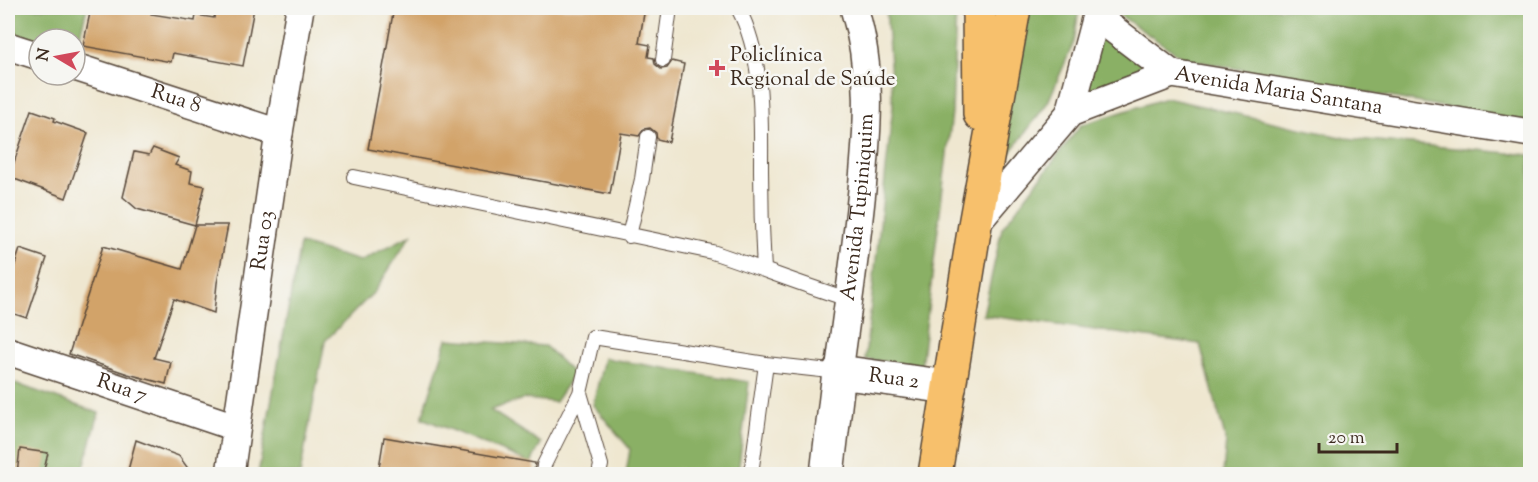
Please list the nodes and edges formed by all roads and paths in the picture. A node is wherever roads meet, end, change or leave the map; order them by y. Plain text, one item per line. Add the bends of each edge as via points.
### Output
1 (300, 8) edge
2 (670, 8) edge
3 (738, 8) edge
4 (854, 8) edge
5 (979, 8) edge
6 (1014, 8) edge
7 (1097, 11) edge
8 (8, 46) edge
9 (27, 52) edge
10 (663, 60) dead end
11 (87, 71) edge
12 (1172, 74) junction
13 (1070, 113) junction
14 (279, 133) junction
15 (1530, 133) edge
16 (648, 137) dead end
17 (354, 177) dead end
18 (978, 211) junction
19 (629, 236) junction
20 (764, 269) junction
21 (848, 299) junction
22 (8, 351) edge
23 (766, 364) junction
24 (839, 372) junction
25 (949, 387) junction
26 (580, 393) junction
27 (235, 427) junction
28 (230, 474) edge
29 (543, 474) edge
30 (599, 474) edge
31 (751, 474) edge
32 (826, 474) edge
33 (935, 474) edge

1 - 14 street, Rua 03
2 - 10 lane
3 - 20 lane via 754,49 761,111
4 - 21 street, Avenida Tupiniquim via 866,64 868,118
5 - 18 main road
6 - 18 main road
7 - 12 street
7 - 13 street
8 - 9 street
11 - 14 street, Rua 8
12 - 13 street, Avenida Maria Santana
12 - 15 street, Avenida Maria Santana
13 - 18 street, Avenida Maria Santana
14 - 27 street, Rua 03
16 - 19 lane
17 - 19 lane
18 - 25 main road
19 - 20 lane via 712,252
20 - 21 lane
21 - 24 street, Avenida Tupiniquim
22 - 27 street, Rua 7
23 - 24 lane
23 - 26 lane via 593,338
23 - 31 lane
24 - 25 street, Rua 2
24 - 32 street
25 - 33 main road
26 - 29 lane
26 - 30 lane via 601,465
27 - 28 street, Rua 03

